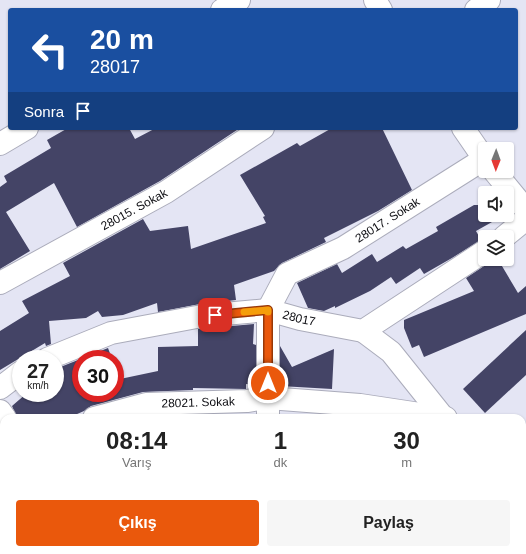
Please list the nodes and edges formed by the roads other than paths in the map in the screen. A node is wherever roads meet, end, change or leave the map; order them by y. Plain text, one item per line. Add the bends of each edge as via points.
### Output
1 (239, 0) edge
2 (489, 0) edge
3 (225, 8) edge
4 (479, 8) edge
5 (24, 130) edge
6 (260, 130) edge
7 (464, 130) edge
8 (0, 144) edge
9 (478, 149) edge
10 (478, 169) edge
11 (500, 178) edge
12 (526, 210) edge
13 (526, 219) edge
14 (513, 230) edge
15 (478, 256) edge
16 (0, 283) edge
17 (268, 310) junction
18 (363, 331) junction
19 (64, 352) edge
20 (12, 379) edge
21 (0, 388) edge
22 (268, 408) edge
23 (109, 414) edge
24 (423, 414) edge
25 (442, 414) edge

1 - 3 street
2 - 4 street
5 - 8 street
6 - 16 street, 28015. Sokak via 166,192
7 - 9 street
10 - 17 street, 28017. Sokak via 342,248 288,274
11 - 12 street
13 - 14 street
15 - 18 street
17 - 18 street, 28017
17 - 19 street, 28017 via 202,316 111,333
17 - 22 street
18 - 25 street via 391,352
20 - 21 street
22 - 23 street, 28021. Sokak via 247,401 146,404
22 - 24 street, 28021. Sokak via 360,405

